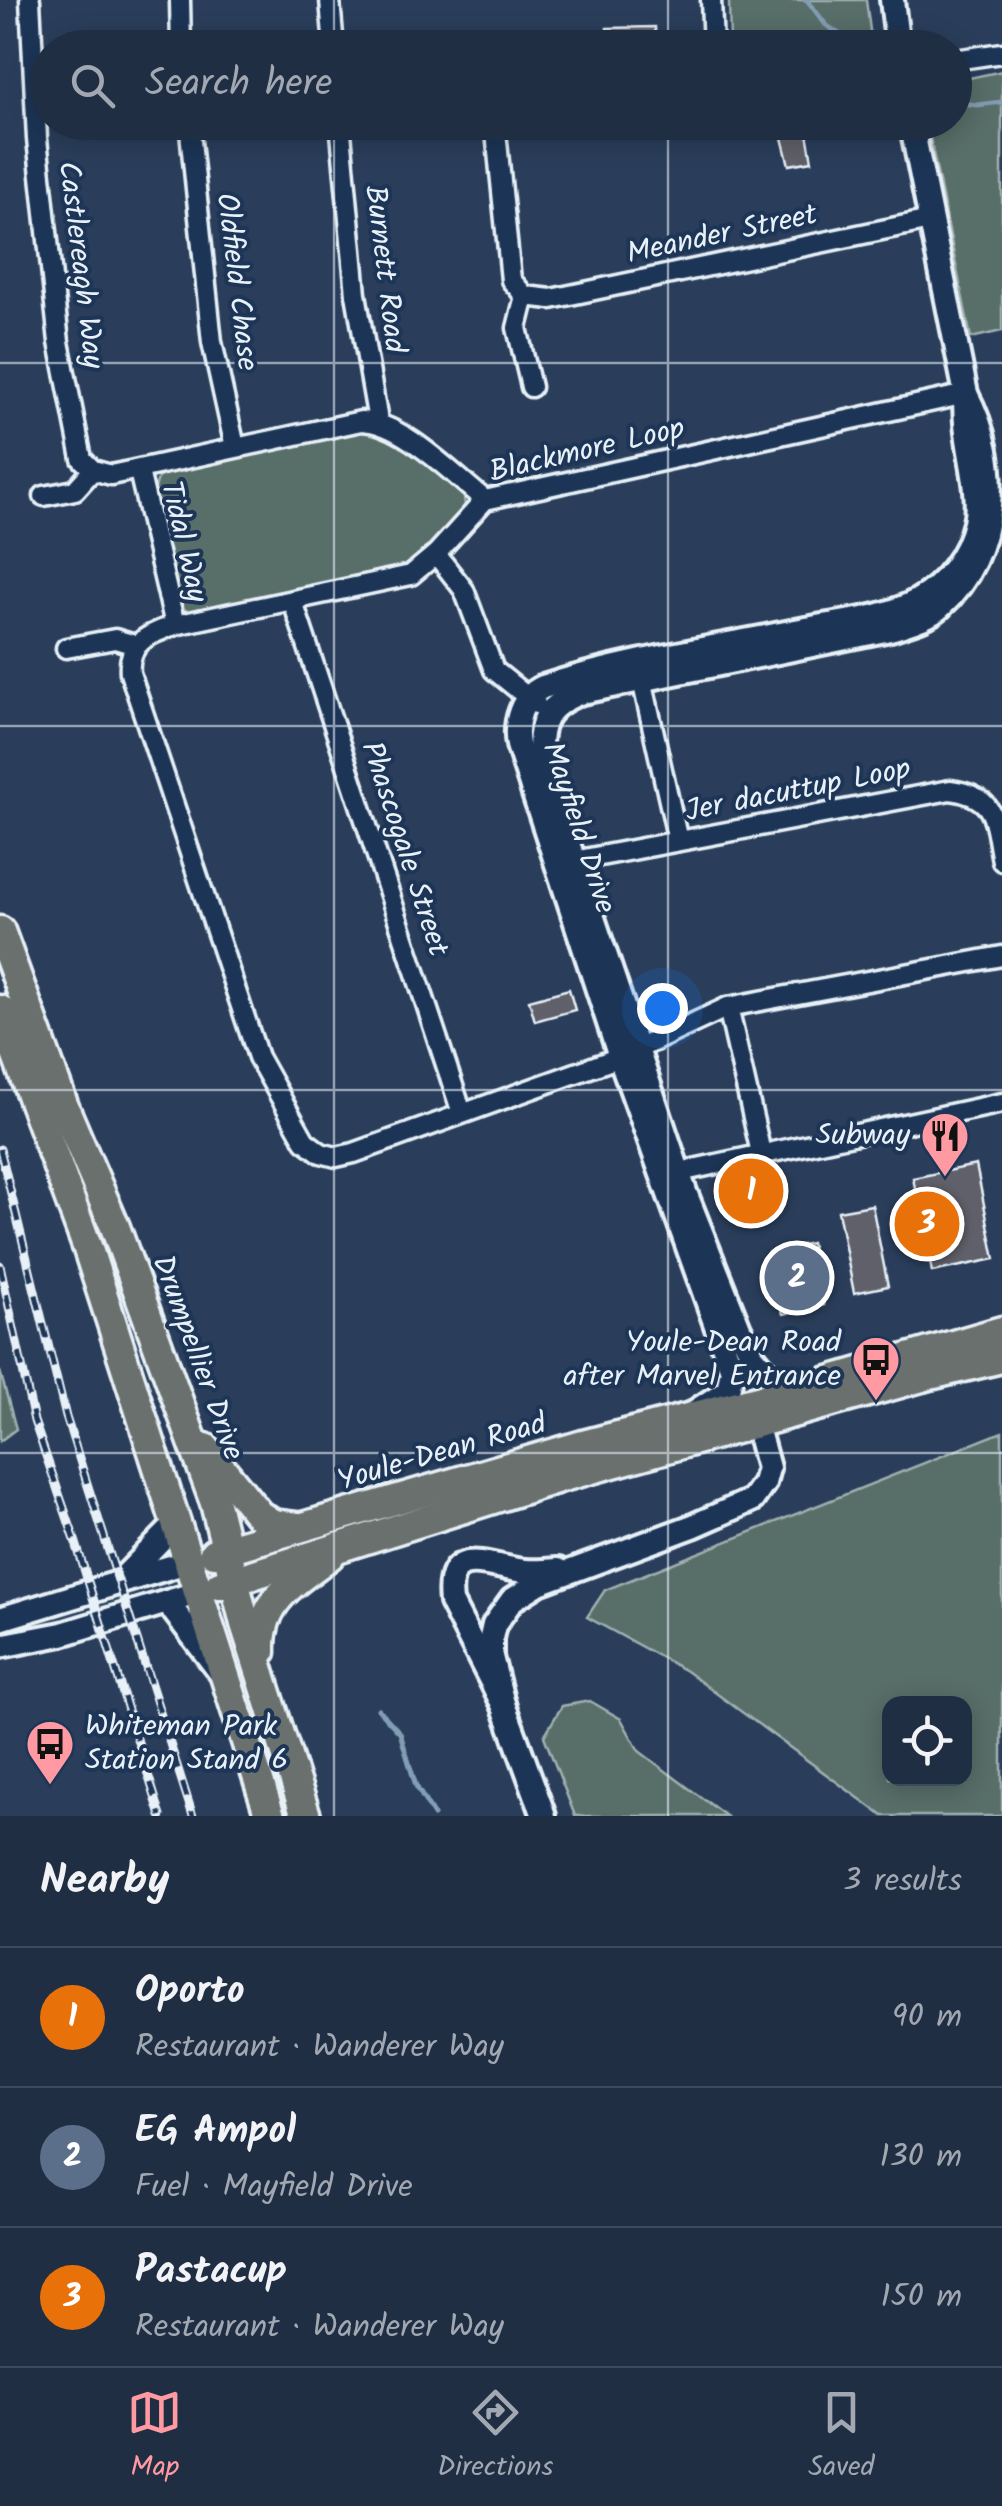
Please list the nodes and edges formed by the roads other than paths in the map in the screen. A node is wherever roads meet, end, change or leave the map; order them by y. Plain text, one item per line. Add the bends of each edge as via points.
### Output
1 (30, 0) edge
2 (180, 0) edge
3 (330, 0) edge
4 (711, 0) edge
5 (892, 0) edge
6 (32, 30) edge
7 (181, 30) edge
8 (332, 30) edge
9 (713, 30) edge
10 (896, 30) edge
11 (1002, 53) edge
12 (972, 57) edge
13 (37, 140) edge
14 (191, 140) edge
15 (342, 140) edge
16 (498, 140) edge
17 (914, 140) edge
18 (930, 220) junction
19 (525, 296) junction
20 (530, 387) dead end
21 (966, 394) junction
22 (378, 422) junction
23 (235, 447) junction
24 (94, 470) junction
25 (138, 471) junction
26 (44, 496) dead end
27 (486, 500) junction
28 (990, 512) edge
29 (436, 554) junction
30 (293, 602) junction
31 (174, 625) junction
32 (135, 646) junction
33 (66, 648) dead end
34 (640, 672) junction
35 (528, 698) junction
36 (549, 713) junction
37 (678, 841) junction
38 (566, 862) junction
39 (1002, 862) edge
40 (0, 931) edge
41 (1002, 956) edge
42 (728, 1007) junction
43 (0, 1010) edge
44 (629, 1053) junction
45 (1002, 1102) edge
46 (462, 1113) junction
47 (760, 1153) junction
48 (670, 1174) junction
49 (1002, 1332) edge
50 (1002, 1358) edge
51 (803, 1388) junction
52 (710, 1413) junction
53 (186, 1423) junction
54 (659, 1424) junction
55 (756, 1424) junction
56 (178, 1522) junction
57 (305, 1528) junction
58 (343, 1544) junction
59 (228, 1548) junction
60 (190, 1561) junction
61 (596, 1563) junction
62 (236, 1580) junction
63 (120, 1582) junction
64 (200, 1592) junction
65 (167, 1602) junction
66 (0, 1620) edge
67 (0, 1646) edge
68 (262, 1678) junction
69 (228, 1683) junction
70 (503, 1704) junction
71 (270, 1816) edge
72 (306, 1816) edge
73 (544, 1816) edge

1 - 6 street, Castlereagh Way
2 - 7 street
3 - 8 street
4 - 9 street
5 - 10 street
11 - 12 street
13 - 24 street, Castlereagh Way via 58,342 82,459
14 - 23 street, Oldfield Chase via 212,342
15 - 22 street, Burnett Road via 356,294
16 - 19 street via 511,280
17 - 18 street, Mayfield Drive
18 - 19 street, Meander Street via 551,299
18 - 21 street, Mayfield Drive
19 - 20 street via 517,328
21 - 27 street, Blackmore Loop
21 - 28 street, Mayfield Drive via 963,418
22 - 23 street
22 - 27 street
23 - 25 street
24 - 25 street
24 - 26 street via 75,490
25 - 31 street, Tidal Way
27 - 29 street, Blackmore Loop
28 - 34 street, Mayfield Drive via 934,590 896,611
29 - 30 street, Blackmore Loop via 411,575
29 - 35 street via 464,590 494,670
30 - 31 street, Blackmore Loop
30 - 46 street, Phascogale Street
31 - 32 street, Blackmore Loop
32 - 33 street via 115,639
32 - 46 street via 130,672 258,1057 304,1141 336,1157
34 - 35 street, Mayfield Drive via 553,684
34 - 36 street, Mayfield Drive via 582,692
34 - 37 street
35 - 36 street
35 - 38 street, Mayfield Drive via 517,738
36 - 38 street, Mayfield Drive via 538,740
37 - 38 street, Jer dacuttup Loop
37 - 39 street, Jer dacuttup Loop via 950,790 990,806
38 - 44 street, Mayfield Drive
40 - 53 main road, Drumpellier Drive
41 - 42 street
42 - 44 street
42 - 47 street
43 - 56 main road
44 - 46 street
44 - 48 street, Mayfield Drive
45 - 47 street
47 - 48 street
48 - 51 street, Mayfield Drive via 752,1355 768,1374
48 - 54 street, Mayfield Drive via 732,1370 728,1390 718,1398
49 - 51 main road, Youle-Dean Road
50 - 55 main road, Youle-Dean Road
51 - 52 main road, Youle-Dean Road
52 - 54 main road, Youle-Dean Road
52 - 55 street via 740,1415
53 - 57 main road via 259,1515
53 - 59 main road, Drumpellier Drive
54 - 57 main road, Youle-Dean Road
55 - 58 main road, Youle-Dean Road
55 - 61 street via 768,1468 752,1500
56 - 60 main road
56 - 63 street
57 - 59 main road, Youle-Dean Road
58 - 62 main road, Youle-Dean Road
58 - 68 main road via 271,1605 261,1629
59 - 60 main road, Youle-Dean Road
59 - 62 main road, Drumpellier Drive
60 - 63 street
60 - 64 main road
61 - 70 street via 526,1590 499,1617 491,1656
61 - 70 street via 541,1572 481,1560 453,1574 452,1602
62 - 64 main road, Youle-Dean Road
62 - 68 main road, Drumpellier Drive
63 - 66 street
64 - 65 street
64 - 69 main road
65 - 67 street
65 - 69 street
68 - 72 main road, Drumpellier Drive
69 - 71 main road
70 - 73 street

